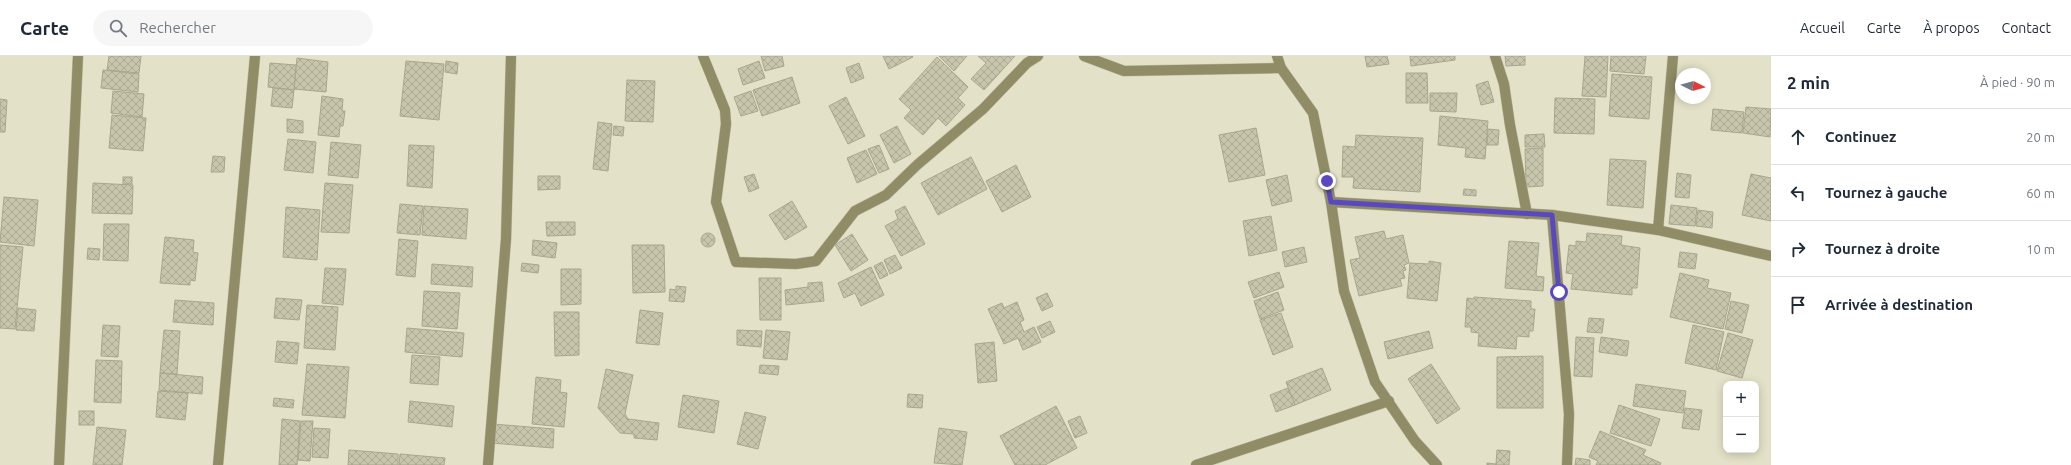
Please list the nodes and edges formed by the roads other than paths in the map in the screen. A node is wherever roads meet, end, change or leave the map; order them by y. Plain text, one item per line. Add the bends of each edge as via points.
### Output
1 (78, 56) edge
2 (255, 56) edge
3 (511, 56) edge
4 (703, 56) edge
5 (1038, 56) edge
6 (1084, 56) edge
7 (1278, 56) edge
8 (1495, 56) edge
9 (1673, 56) edge
10 (1281, 68) junction
11 (1331, 202) junction
12 (1527, 214) junction
13 (1552, 215) junction
14 (1658, 230) junction
15 (1771, 256) edge
16 (1389, 401) junction
17 (59, 465) edge
18 (218, 465) edge
19 (488, 465) edge
20 (1196, 465) edge
21 (1437, 465) edge
22 (1567, 465) edge

1 - 17 street
2 - 18 street
3 - 19 street via 506,239
4 - 5 street via 725,110 726,124 716,202 736,262 796,264 816,261 855,211 886,195 983,109 1027,63
6 - 10 street via 1124,71
7 - 10 street
8 - 12 street via 1504,84
9 - 14 street
10 - 11 street via 1313,113
11 - 12 street
11 - 16 street via 1344,291 1375,382
12 - 13 street
13 - 14 street
13 - 22 street via 1569,414
14 - 15 street
16 - 20 street
16 - 21 street via 1415,441

